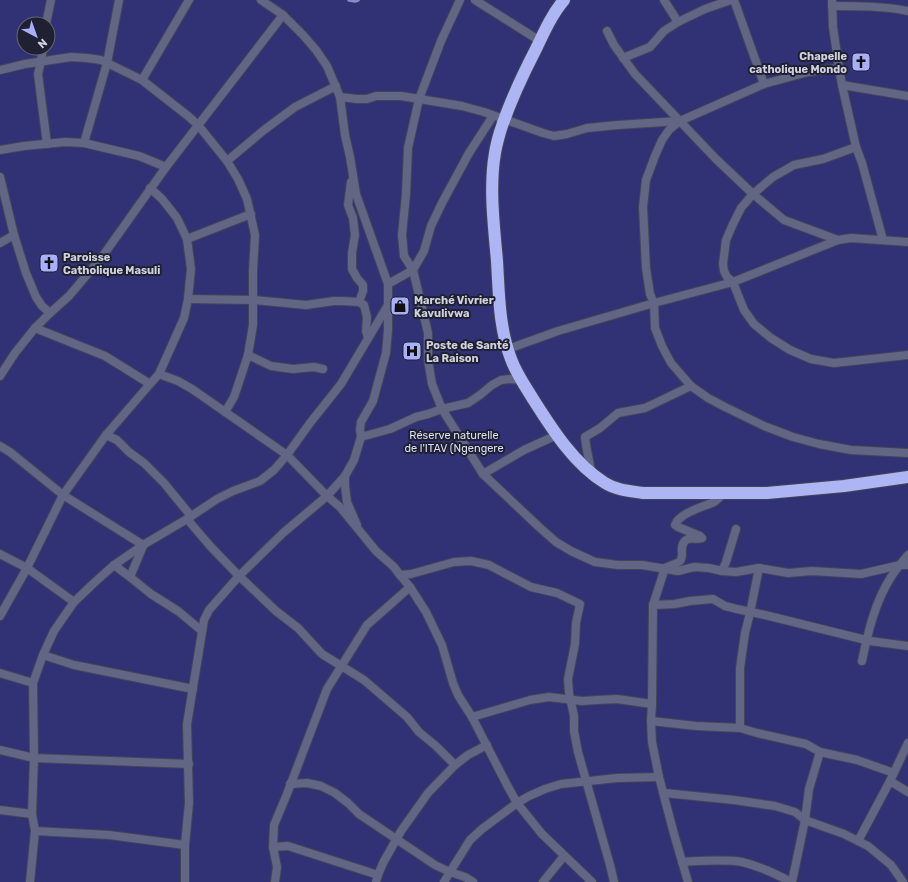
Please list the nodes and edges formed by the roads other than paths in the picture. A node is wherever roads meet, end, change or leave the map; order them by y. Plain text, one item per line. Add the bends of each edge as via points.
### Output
1 (51, 0) edge
2 (119, 0) edge
3 (189, 0) edge
4 (261, 0) edge
5 (460, 0) edge
6 (474, 0) edge
7 (564, 0) edge
8 (664, 0) edge
9 (733, 0) edge
10 (832, 3) edge
11 (908, 11) edge
12 (283, 15) junction
13 (48, 16) edge
14 (678, 22) junction
15 (607, 31) dead end
16 (540, 41) junction
17 (42, 56) edge
18 (623, 58) junction
19 (41, 61) junction
20 (107, 63) junction
21 (839, 68) junction
22 (0, 70) edge
23 (142, 80) junction
24 (764, 84) junction
25 (842, 85) junction
26 (336, 86) junction
27 (908, 96) edge
28 (340, 97) junction
29 (419, 99) junction
30 (492, 116) junction
31 (504, 120) junction
32 (680, 121) junction
33 (198, 125) junction
34 (84, 143) junction
35 (47, 144) junction
36 (856, 147) junction
37 (0, 150) edge
38 (227, 161) junction
39 (166, 167) junction
40 (352, 171) junction
41 (0, 177) edge
42 (150, 188) junction
43 (753, 194) junction
44 (251, 214) junction
45 (14, 235) junction
46 (187, 239) junction
47 (838, 240) junction
48 (883, 240) junction
49 (908, 242) edge
50 (0, 243) edge
51 (413, 270) junction
52 (733, 282) junction
53 (388, 284) junction
54 (188, 299) junction
55 (253, 300) junction
56 (359, 302) junction
57 (654, 304) junction
58 (388, 305) junction
59 (50, 313) junction
60 (35, 328) junction
61 (368, 338) junction
62 (508, 349) junction
63 (248, 355) junction
64 (908, 355) edge
65 (323, 369) dead end
66 (159, 374) junction
67 (0, 376) edge
68 (522, 380) junction
69 (150, 384) junction
70 (691, 386) junction
71 (442, 409) junction
72 (225, 412) junction
73 (106, 435) junction
74 (557, 435) junction
75 (361, 437) junction
76 (0, 446) edge
77 (908, 453) edge
78 (287, 455) junction
79 (591, 473) junction
80 (483, 474) junction
81 (345, 476) junction
82 (908, 477) edge
83 (724, 493) junction
84 (63, 495) junction
85 (327, 496) junction
86 (189, 518) junction
87 (736, 529) dead end
88 (360, 532) junction
89 (143, 545) junction
90 (0, 554) edge
91 (908, 555) edge
92 (114, 565) junction
93 (904, 565) edge
94 (27, 568) junction
95 (665, 568) junction
96 (759, 568) junction
97 (722, 571) junction
98 (400, 575) junction
99 (239, 576) junction
100 (130, 577) junction
101 (410, 587) junction
102 (74, 602) junction
103 (654, 605) junction
104 (750, 613) junction
105 (0, 616) edge
106 (202, 631) junction
107 (866, 640) junction
108 (908, 646) edge
109 (43, 655) junction
110 (862, 661) dead end
111 (341, 666) junction
112 (0, 673) edge
113 (33, 683) junction
114 (193, 689) junction
115 (570, 699) junction
116 (652, 704) junction
117 (472, 717) junction
118 (651, 722) junction
119 (740, 728) junction
120 (908, 743) edge
121 (487, 745) junction
122 (0, 750) edge
123 (820, 752) junction
124 (34, 758) junction
125 (189, 764) junction
126 (454, 765) junction
127 (659, 777) junction
128 (892, 777) junction
129 (586, 782) junction
130 (290, 784) junction
131 (908, 792) edge
132 (664, 793) junction
133 (517, 804) junction
134 (0, 810) edge
135 (32, 814) junction
136 (805, 820) junction
137 (35, 831) junction
138 (396, 839) junction
139 (858, 841) junction
140 (185, 845) junction
141 (273, 847) junction
142 (564, 856) junction
143 (682, 862) junction
144 (450, 872) junction
145 (377, 878) edge
146 (30, 882) edge
147 (185, 882) edge
148 (275, 882) edge
149 (444, 882) edge
150 (473, 882) edge
151 (543, 882) edge
152 (592, 882) edge
153 (614, 882) edge
154 (688, 882) edge
155 (792, 882) edge
156 (903, 882) edge

1 - 13 street
2 - 20 street
3 - 23 street
4 - 12 street
5 - 29 street
6 - 16 street
7 - 16 highway
8 - 14 street
9 - 14 street via 705,9
9 - 24 street
10 - 11 street
10 - 21 street
12 - 26 street via 316,50
12 - 33 street
14 - 18 street via 664,31 650,47
15 - 18 street
16 - 31 highway
17 - 19 street
18 - 32 street
19 - 20 street via 71,57
19 - 22 street
19 - 35 street via 38,74
20 - 23 street
20 - 34 street
21 - 24 street via 808,72
21 - 25 street
23 - 33 street
24 - 32 street
25 - 27 street
25 - 36 street
26 - 28 street
26 - 38 street via 295,107
28 - 29 street via 367,99 376,96 401,96
28 - 40 street
29 - 30 street via 462,106
29 - 51 street via 408,148 402,235 404,256
30 - 31 street
30 - 51 street via 469,152 442,203 431,226 424,251
31 - 32 street via 554,136 618,124
31 - 62 highway via 495,151 492,174 499,307
32 - 43 street via 716,160
32 - 57 street via 662,140 646,180 643,207 646,268
33 - 38 street
33 - 39 street
34 - 35 street
34 - 39 street via 138,156
35 - 37 street
36 - 43 street via 823,159 794,165 773,177
36 - 48 street
38 - 44 street via 238,179
39 - 42 street
40 - 53 street via 356,194
40 - 56 street via 348,205 355,235 352,268 363,285
41 - 45 street
42 - 46 street via 177,218
42 - 59 street via 102,257 69,296
43 - 47 street via 784,220
43 - 52 street via 742,208 726,240 724,271
44 - 46 street
44 - 55 street via 255,235
45 - 50 street
45 - 59 street via 36,297
46 - 54 street via 191,270
47 - 48 street
47 - 52 street
48 - 49 street
51 - 53 street
51 - 71 street via 428,333 428,360 432,384
52 - 57 street
52 - 64 street via 744,310 754,324 771,338 811,360 834,363
53 - 58 street
54 - 55 street
54 - 66 street via 184,318
55 - 56 street via 306,305 334,301
55 - 63 street via 253,325
56 - 61 street via 364,305 367,317
57 - 62 street via 558,331
57 - 70 street via 655,328 662,346 671,363
58 - 61 street
58 - 75 street via 386,353 373,401 361,422
59 - 60 street
60 - 67 street
60 - 69 street via 105,356
61 - 78 street via 341,384
62 - 68 highway via 511,361
63 - 65 street via 271,366
63 - 72 street via 234,397
66 - 69 street
66 - 72 street via 192,389
68 - 71 street via 501,380 468,403
68 - 74 highway
69 - 73 street
70 - 77 street via 725,407 793,437 851,450
70 - 79 street via 645,408 618,413 585,437
71 - 75 street
71 - 80 street
72 - 78 street
73 - 84 street
73 - 86 street via 117,440 144,463 164,483
74 - 79 highway
74 - 80 street via 524,450
75 - 81 street via 354,460
76 - 84 street
78 - 85 street
78 - 86 street via 260,481 233,491
79 - 83 highway via 606,484 635,492
80 - 95 street via 556,542 571,551 595,562
81 - 85 street
81 - 88 street via 347,502
82 - 83 highway via 797,491
83 - 95 street via 714,502 684,515 676,522 675,525 678,527 702,538 688,539 684,542 681,560
84 - 89 street
84 - 94 street
85 - 88 street via 340,507
85 - 99 street via 283,533
86 - 89 street
86 - 99 street via 211,547
87 - 97 street
88 - 98 street
89 - 92 street
89 - 100 street
90 - 94 street
91 - 93 street
92 - 100 street
92 - 102 street
93 - 96 street via 861,574 812,571 788,573
93 - 107 street via 891,576 873,615
94 - 102 street
94 - 105 street
95 - 97 street via 678,570 694,567
95 - 103 street
96 - 97 street via 736,572
96 - 104 street
98 - 101 street
98 - 115 street via 454,562 471,561 489,565 532,586 557,593 580,604 568,679
99 - 106 street via 209,610
99 - 111 street via 298,628 322,654
100 - 106 street
101 - 111 street via 367,625
101 - 117 street via 432,622 458,695
102 - 109 street via 54,631
103 - 104 street via 713,599 725,606
103 - 116 street
104 - 107 street
104 - 119 street via 740,668
106 - 114 street
107 - 108 street
107 - 110 street
109 - 113 street
109 - 114 street via 74,665
111 - 126 street via 364,680 407,717
111 - 130 street via 327,689
112 - 113 street
113 - 124 street
114 - 125 street via 187,724
115 - 116 street via 582,702 617,700
115 - 117 street via 549,697 530,700
115 - 129 street via 578,752
116 - 118 street
117 - 121 street
118 - 119 street
118 - 127 street
119 - 123 street via 806,744
120 - 128 street
121 - 126 street
121 - 133 street
122 - 124 street
123 - 128 street via 856,760
123 - 136 street via 809,789
124 - 125 street
124 - 135 street
125 - 140 street
126 - 138 street via 428,793
127 - 129 street
127 - 132 street
128 - 131 street
128 - 139 street
129 - 133 street via 561,784 545,789
129 - 153 street
130 - 138 street via 307,783 335,793 359,814
130 - 141 street via 274,824
132 - 136 street via 775,806 795,812
132 - 143 street
133 - 142 street
133 - 144 street via 470,840
134 - 135 street
135 - 137 street
136 - 139 street
136 - 155 street
137 - 140 street via 109,835
137 - 146 street
138 - 144 street
138 - 145 street
139 - 156 street via 891,865
140 - 147 street
141 - 145 street via 288,846
141 - 148 street via 277,867
142 - 151 street
142 - 152 street
143 - 154 street
143 - 155 street via 741,862
144 - 149 street
144 - 150 street

